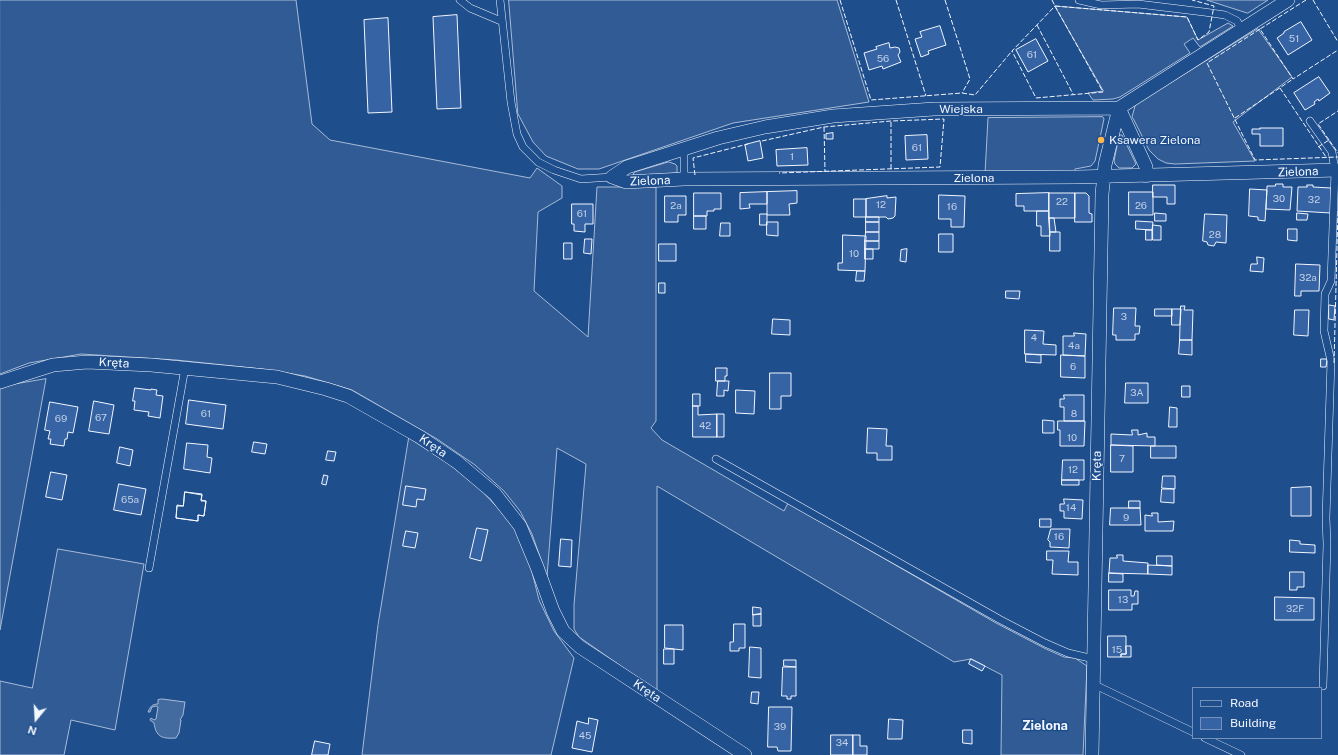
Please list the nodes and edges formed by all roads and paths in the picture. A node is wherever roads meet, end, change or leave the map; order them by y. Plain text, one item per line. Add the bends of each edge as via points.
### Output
1 (460, 0) edge
2 (500, 0) edge
3 (1079, 0) edge
4 (1288, 0) edge
5 (501, 21) junction
6 (1242, 30) junction
7 (1119, 108) junction
8 (1310, 121) dead end
9 (684, 150) junction
10 (1337, 171) edge
11 (1104, 176) junction
12 (1146, 176) junction
13 (612, 177) junction
14 (684, 180) junction
15 (185, 368) junction
16 (0, 382) edge
17 (716, 459) dead end
18 (149, 568) dead end
19 (1094, 659) junction
20 (1093, 684) junction
21 (1323, 686) dead end
22 (1192, 732) edge
23 (1207, 739) edge
24 (745, 755) edge
25 (1092, 755) edge
26 (1241, 755) edge

1 - 5 lane via 470,8
2 - 5 lane
3 - 6 lane via 1101,5 1138,4 1225,15 1237,21
4 - 6 street
5 - 13 lane via 511,102 517,134 523,147 538,162 574,177
6 - 7 street
7 - 9 street, Wiejska via 934,109 833,116 765,126
7 - 11 street, Kręta
7 - 12 street via 1146,167
8 - 10 lane via 1332,152
9 - 13 street, Wiejska via 627,167
9 - 14 lane
10 - 12 street, Zielona
10 - 21 lane via 1331,281 1326,294 1324,331 1331,361
11 - 12 street, Zielona
11 - 14 street, Zielona
11 - 19 street, Kręta
13 - 14 street, Zielona via 626,182
15 - 16 street, Kręta via 87,362 53,365
15 - 18 lane
15 - 24 street, Kręta via 277,377 348,396 420,437 457,462 495,494 520,526 563,631 580,646
17 - 19 lane via 998,619 1068,653
19 - 20 street, Kręta
20 - 22 lane
20 - 25 street, Kręta
23 - 26 lane

